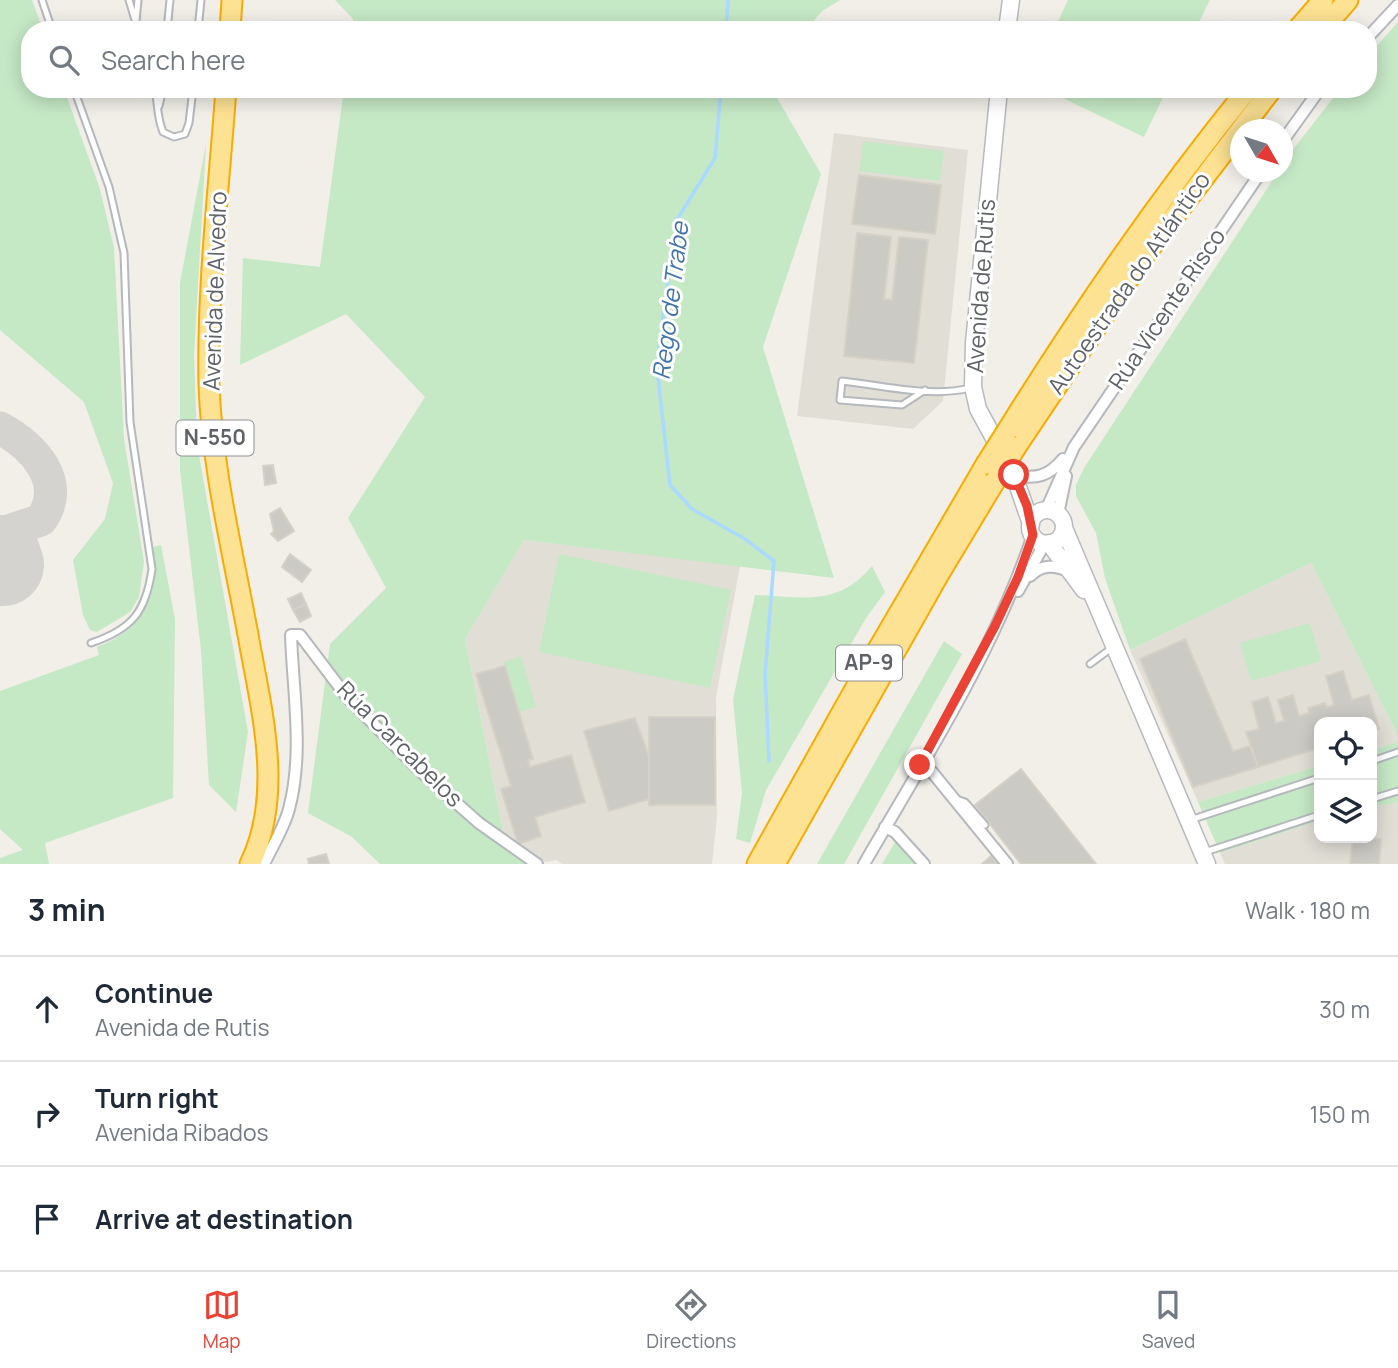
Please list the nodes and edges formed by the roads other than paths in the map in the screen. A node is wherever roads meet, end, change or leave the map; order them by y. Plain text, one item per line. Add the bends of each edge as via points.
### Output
1 (41, 0) edge
2 (129, 0) edge
3 (138, 0) edge
4 (170, 0) edge
5 (201, 0) edge
6 (232, 0) edge
7 (1011, 0) edge
8 (1323, 0) edge
9 (1348, 0) edge
10 (1398, 5) edge
11 (49, 21) edge
12 (135, 21) edge
13 (137, 21) edge
14 (168, 21) edge
15 (199, 21) edge
16 (231, 21) edge
17 (1008, 21) edge
18 (1305, 21) edge
19 (1330, 21) edge
20 (1377, 27) edge
21 (77, 98) edge
22 (157, 98) edge
23 (161, 98) edge
24 (191, 98) edge
25 (225, 98) edge
26 (998, 98) edge
27 (1241, 98) edge
28 (1265, 98) edge
29 (1314, 98) edge
30 (159, 106) junction
31 (1293, 128) edge
32 (1254, 182) edge
33 (973, 387) junction
34 (925, 390) junction
35 (1012, 439) junction
36 (1074, 447) junction
37 (998, 473) junction
38 (1053, 516) junction
39 (1039, 537) junction
40 (1070, 572) junction
41 (1025, 581) junction
42 (1094, 603) junction
43 (995, 626) junction
44 (91, 643) dead end
45 (1113, 647) junction
46 (1090, 664) dead end
47 (1398, 752) edge
48 (1377, 759) edge
49 (920, 765) junction
50 (1314, 780) edge
51 (267, 782) junction
52 (1398, 791) edge
53 (1377, 797) edge
54 (953, 798) junction
55 (1314, 817) edge
56 (1190, 820) junction
57 (985, 825) dead end
58 (885, 827) junction
59 (1205, 858) edge
60 (238, 864) edge
61 (250, 864) edge
62 (264, 864) edge
63 (537, 864) edge
64 (757, 864) edge
65 (775, 864) edge
66 (864, 864) edge
67 (924, 864) edge
68 (1007, 864) edge

1 - 11 lane
2 - 12 lane
3 - 13 lane
4 - 14 lane
5 - 15 lane
6 - 16 highway
7 - 17 street
8 - 18 highway
9 - 19 highway
10 - 20 street
21 - 44 lane via 121,227 130,422 152,569 140,613 120,631
22 - 30 lane
23 - 30 lane
24 - 30 lane via 190,123 185,134 174,137 163,132
25 - 51 highway, Avenida de Alvedro / N-550 via 209,386 217,456 265,723
26 - 33 street, Avenida de Rutis
27 - 35 highway, Autoestrada do Atlántico / AP-9 via 1088,302
28 - 35 highway, Autoestrada do Atlántico / AP-9
29 - 31 street
32 - 36 street, Rúa Vicente Risco
33 - 34 lane via 955,392
33 - 37 street, Avenida de Rutis
34 - 34 lane via 842,381 840,400 902,405
35 - 37 highway, AP-9, bridge
36 - 37 street via 1047,474 1034,479
36 - 38 street, Rúa Vicente Risco
37 - 38 street, Avenida de Rutis
37 - 39 street, Avenida de Rutis
37 - 64 highway, AP-9 via 859,680
37 - 65 highway, AP-9
38 - 39 street via 1035,515
38 - 39 street via 1059,538
38 - 42 street, Avenida de Rutis
39 - 40 street, Avenida de Rutis
39 - 41 street
39 - 43 street
40 - 41 street via 1045,566
40 - 42 street, Avenida de Rutis
41 - 43 street
42 - 45 street, Avenida de Rutis
43 - 49 street
45 - 46 lane
45 - 56 street, Avenida de Rutis
47 - 48 lane
49 - 54 street via 932,772
49 - 58 street
50 - 56 lane
51 - 60 highway, Avenida de Alvedro / N-550 via 254,830
51 - 61 highway, Avenida de Alvedro / N-550 via 267,809
52 - 53 lane
54 - 57 lane via 965,802
54 - 68 street
55 - 59 lane
56 - 59 street, Avenida de Rutis
58 - 66 street
58 - 67 street
62 - 63 street, Rúa Carcabelos via 289,812 293,786 296,691 291,635 300,635 347,697 418,769 479,823

